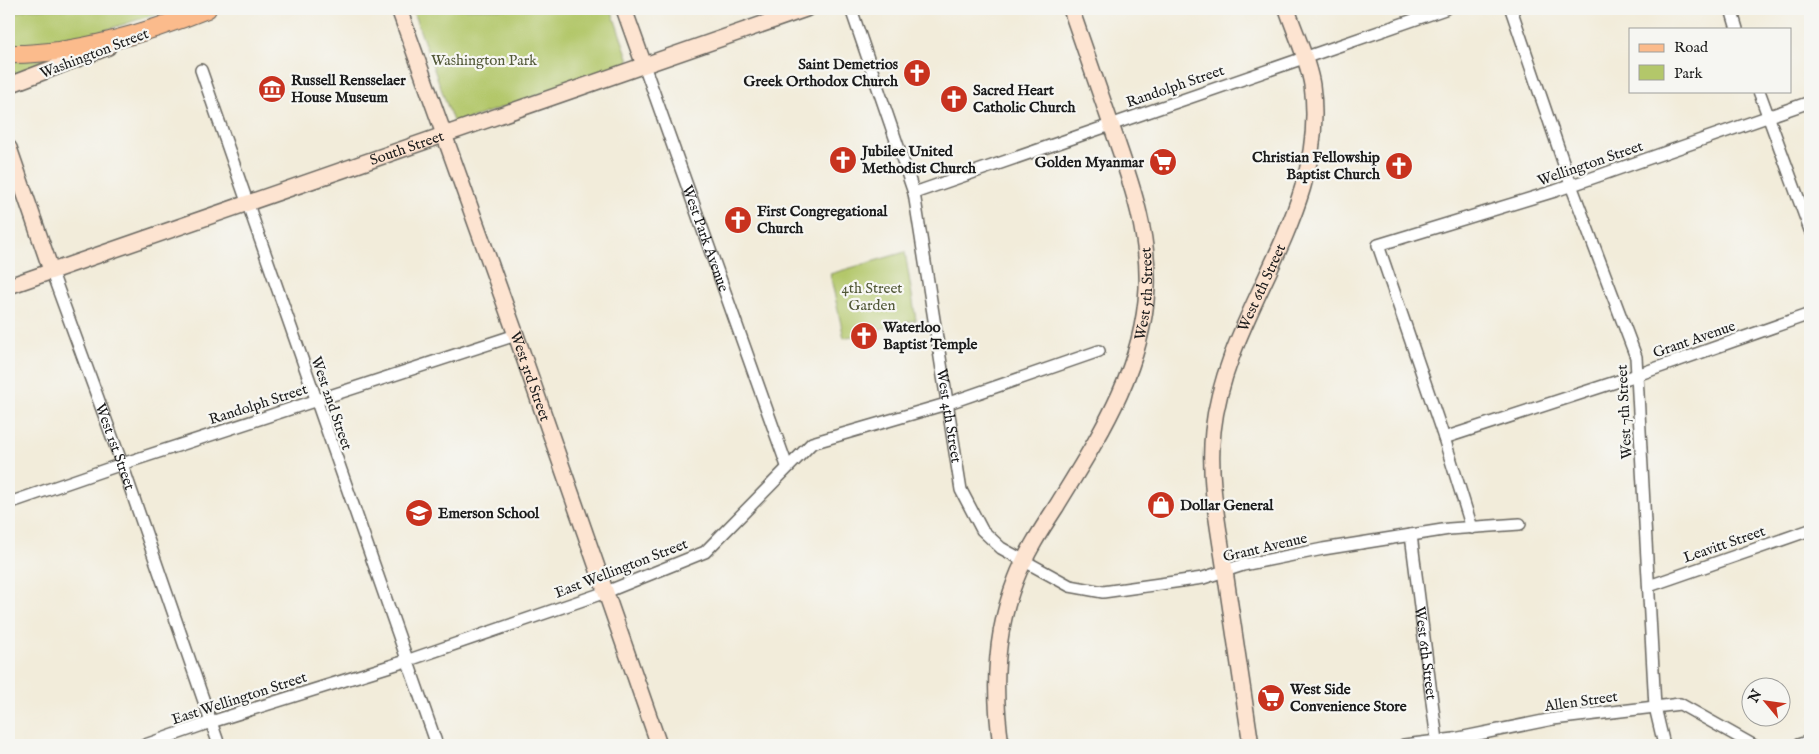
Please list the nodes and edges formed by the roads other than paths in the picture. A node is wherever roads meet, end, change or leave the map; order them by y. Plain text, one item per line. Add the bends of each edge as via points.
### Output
1 (207, 9) edge
2 (399, 9) edge
3 (624, 9) edge
4 (806, 9) edge
5 (851, 9) edge
6 (1071, 9) edge
7 (1287, 9) edge
8 (1445, 9) edge
9 (1511, 9) edge
10 (1731, 9) edge
11 (176, 21) junction
12 (1738, 28) edge
13 (9, 54) edge
14 (1303, 58) junction
15 (644, 65) junction
16 (201, 70) dead end
17 (9, 85) edge
18 (1759, 92) edge
19 (1810, 102) edge
20 (1768, 117) junction
21 (1111, 124) junction
22 (443, 134) junction
23 (9, 148) edge
24 (1571, 185) junction
25 (914, 192) junction
26 (246, 202) junction
27 (1810, 230) edge
28 (51, 270) junction
29 (9, 286) edge
30 (1810, 314) edge
31 (516, 335) junction
32 (1100, 351) dead end
33 (1637, 375) junction
34 (316, 401) junction
35 (946, 404) junction
36 (1444, 438) junction
37 (122, 464) junction
38 (787, 466) junction
39 (9, 503) edge
40 (1520, 524) dead end
41 (1472, 528) junction
42 (1810, 530) edge
43 (1410, 535) junction
44 (1023, 562) junction
45 (1225, 571) junction
46 (1649, 586) junction
47 (606, 592) junction
48 (406, 661) junction
49 (1655, 707) junction
50 (211, 722) junction
51 (1437, 741) junction
52 (1810, 741) edge
53 (1454, 742) edge
54 (145, 745) edge
55 (219, 745) edge
56 (437, 745) edge
57 (659, 745) edge
58 (1001, 745) edge
59 (1251, 745) edge
60 (1404, 745) edge
61 (1664, 745) edge
62 (1753, 745) edge
63 (1798, 745) edge

1 - 11 main road, Washington Street
2 - 22 street, West 3rd Street
3 - 15 street, West Park Avenue
4 - 15 street, South Street
5 - 25 street, West 4th Street
6 - 21 street, West 5th Street
7 - 14 street, West 6th Street
8 - 14 street, Randolph Street
9 - 24 street, West 7th Street
10 - 12 street
11 - 13 main road via 54,52
11 - 17 street, Washington Street
14 - 21 street, Randolph Street
14 - 45 street, West 6th Street via 1312,85 1313,111 1310,154 1303,188 1283,244 1232,354 1214,430 1212,482
15 - 22 street, South Street
15 - 38 street, West Park Avenue
16 - 26 street, West 2nd Street
18 - 20 street
19 - 20 street, Wellington Street
20 - 24 street, Wellington Street
20 - 27 street
21 - 25 street, Randolph Street
21 - 44 street, West 5th Street via 1140,212 1145,238 1147,290 1139,342 1123,391 1106,424
22 - 26 street, South Street
22 - 31 street, West 3rd Street
23 - 28 street, West 1st Street
24 - 33 street, West 7th Street via 1636,357
24 - 36 street, Wellington Street via 1378,246
25 - 35 street, West 4th Street
26 - 28 street, South Street
26 - 34 street, West 2nd Street
28 - 29 street, South Street
28 - 37 street, West 1st Street
30 - 33 street, Grant Avenue
31 - 34 street, Randolph Street
31 - 47 street, West 3rd Street
32 - 35 street, East Wellington Street
33 - 36 street, Grant Avenue
33 - 46 street, West 7th Street
34 - 37 street, Randolph Street
34 - 48 street, West 2nd Street
35 - 38 street, East Wellington Street via 812,443
35 - 44 street, West 4th Street via 968,508 982,530
36 - 41 street
37 - 39 street, Randolph Street
37 - 50 street, West 1st Street
38 - 47 street, East Wellington Street via 705,552
40 - 41 street, Grant Avenue
41 - 43 street, Grant Avenue
42 - 46 street, Leavitt Street
43 - 45 street, Grant Avenue via 1324,549
43 - 51 street, West 6th Street
44 - 45 street, Grant Avenue via 1070,586 1103,592 1203,578
44 - 58 street via 1004,618 998,656 997,708
45 - 59 street
46 - 49 street, West 7th Street
47 - 48 street, East Wellington Street
47 - 57 street, West 3rd Street
48 - 50 street, East Wellington Street
48 - 56 street, West 2nd Street
49 - 53 street, Allen Street via 1552,719
49 - 61 street, West 7th Street
49 - 62 street, Allen Street via 1680,704
50 - 54 street, East Wellington Street
50 - 55 street, West 1st Street
51 - 53 street, Allen Street
51 - 60 street, Allen Street
52 - 63 street

